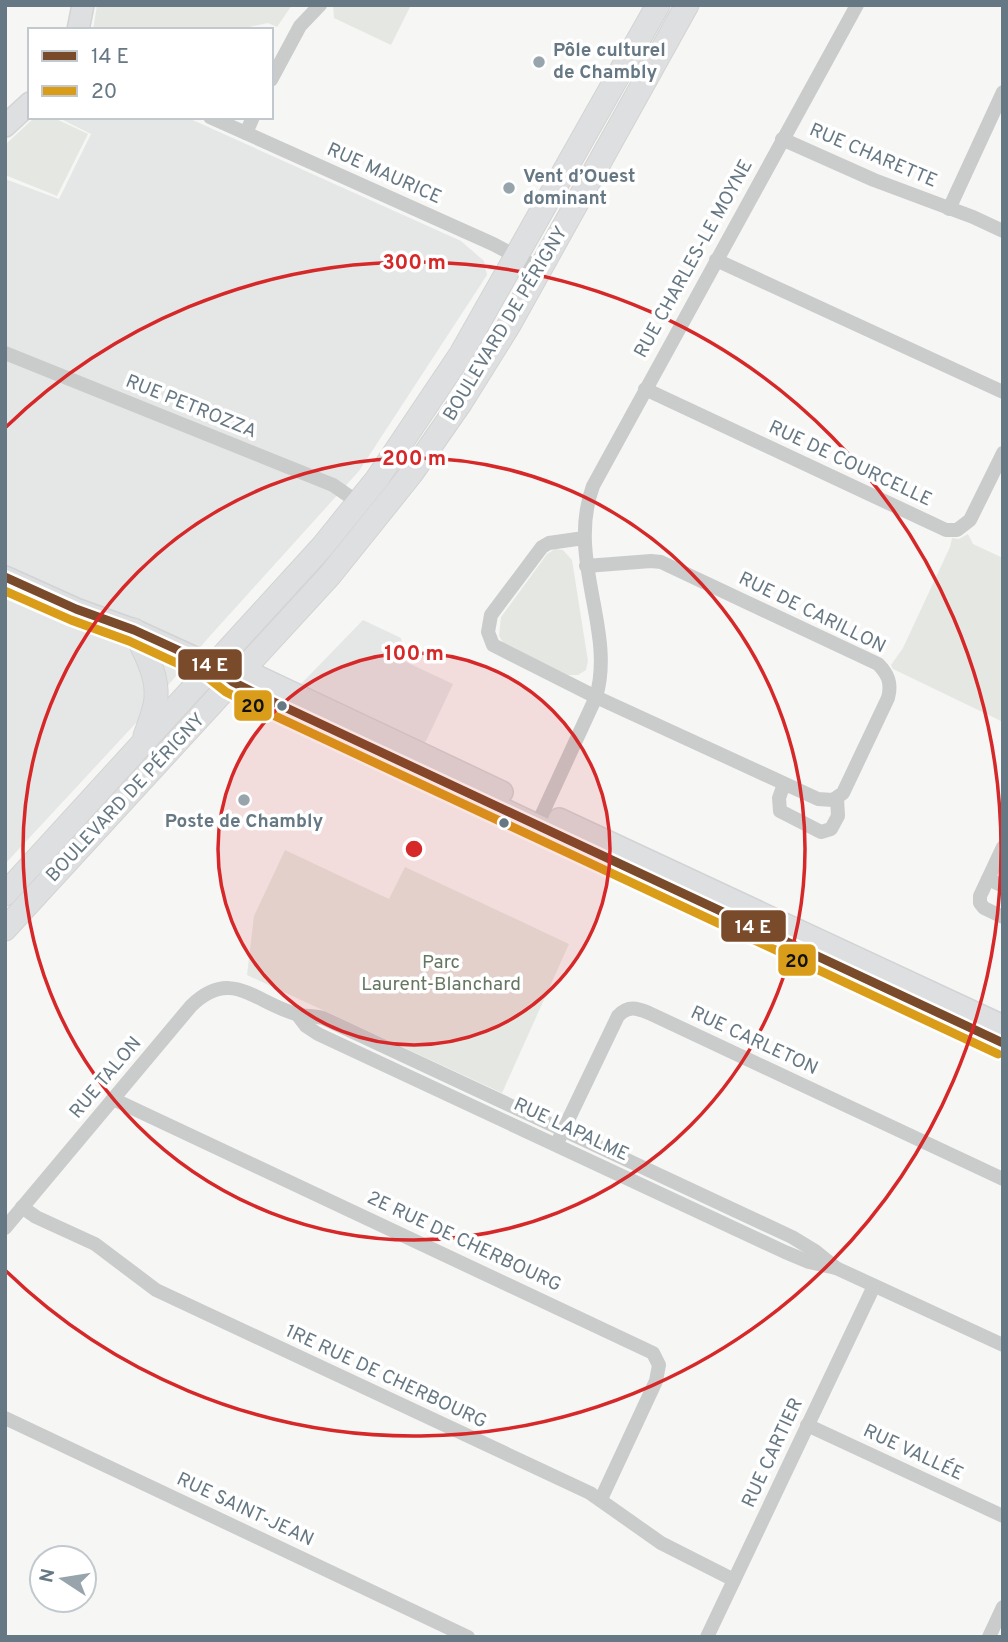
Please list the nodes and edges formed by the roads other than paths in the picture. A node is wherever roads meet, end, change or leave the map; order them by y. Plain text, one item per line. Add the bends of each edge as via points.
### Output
1 (83, 5) edge
2 (320, 5) edge
3 (658, 5) edge
4 (687, 5) edge
5 (857, 5) edge
6 (78, 28) edge
7 (273, 76) edge
8 (1003, 92) edge
9 (28, 105) edge
10 (214, 119) edge
11 (252, 119) edge
12 (5, 126) edge
13 (246, 133) junction
14 (782, 139) junction
15 (949, 209) junction
16 (1003, 231) edge
17 (518, 257) junction
18 (716, 260) junction
19 (540, 269) junction
20 (5, 353) edge
21 (645, 389) junction
22 (1003, 392) edge
23 (1003, 453) edge
24 (359, 503) junction
25 (584, 538) junction
26 (586, 566) junction
27 (5, 577) edge
28 (134, 629) junction
29 (213, 666) junction
30 (238, 676) junction
31 (596, 697) junction
32 (144, 740) junction
33 (784, 784) junction
34 (837, 798) junction
35 (540, 818) junction
36 (1003, 847) edge
37 (988, 879) junction
38 (1003, 886) edge
39 (5, 894) edge
40 (1003, 917) edge
41 (5, 929) edge
42 (254, 995) joint
43 (296, 1014) junction
44 (1003, 1026) edge
45 (1003, 1043) edge
46 (113, 1099) junction
47 (564, 1130) junction
48 (556, 1145) junction
49 (1003, 1179) edge
50 (22, 1207) junction
51 (5, 1228) edge
52 (836, 1268) junction
53 (874, 1286) junction
54 (1003, 1345) edge
55 (5, 1418) edge
56 (807, 1425) junction
57 (601, 1499) junction
58 (1003, 1516) edge
59 (734, 1580) junction
60 (1003, 1607) edge
61 (468, 1637) edge
62 (707, 1637) edge
63 (989, 1637) edge

1 - 6 main road
2 - 7 street via 300,26
3 - 17 main road, BOULEVARD DE PÉRIGNY
4 - 19 main road, BOULEVARD DE PÉRIGNY
5 - 14 street, RUE CHARLES-LE MOYNE
8 - 15 street, RUE CHARETTE
9 - 12 main road
10 - 13 street, RUE MAURICE
11 - 13 street
13 - 17 street, RUE MAURICE
14 - 15 street, RUE CHARETTE
14 - 18 street, RUE CHARLES-LE MOYNE
15 - 16 street, RUE CHARETTE
17 - 19 street, RUE MAURICE
17 - 24 main road, BOULEVARD DE PÉRIGNY via 452,370
18 - 21 street, RUE CHARLES-LE MOYNE
18 - 22 street
19 - 30 main road, BOULEVARD DE PÉRIGNY via 490,357 418,465 351,551
20 - 24 street, RUE PETROZZA via 333,485
21 - 23 street, RUE DE COURCELLE via 946,530 957,530 970,520
21 - 25 street, RUE CHARLES-LE MOYNE via 593,485 585,510
24 - 29 main road, BOULEVARD DE PÉRIGNY
25 - 26 street, RUE CHARLES-LE MOYNE
25 - 31 street via 542,547 495,609 488,632 493,645 502,651
26 - 31 street, RUE CHARLES-LE MOYNE via 600,654
26 - 34 street, RUE DE CARILLON via 661,562 878,664 888,676 888,698
27 - 28 main road
28 - 29 main road
28 - 32 main road via 155,682 156,697
29 - 30 main road
29 - 32 main road, BOULEVARD DE PÉRIGNY
30 - 35 main road
30 - 41 main road, BOULEVARD DE PÉRIGNY
31 - 33 street
31 - 35 street, RUE CHARLES-LE MOYNE
32 - 39 main road, BOULEVARD DE PÉRIGNY
33 - 34 street via 821,801
33 - 34 street, RUE DE CARILLON via 780,811 821,832 829,831 837,820
35 - 44 main road
35 - 45 main road
36 - 37 street
37 - 38 street
37 - 40 street via 980,903
42 - 43 street, RUE LAPALME
42 - 46 street, RUE TALON via 224,987 200,997
43 - 47 street, RUE LAPALME via 323,1018
43 - 48 street, RUE LAPALME via 317,1034
46 - 50 street, RUE TALON
46 - 57 street, 2E RUE DE CHERBOURG via 653,1353 659,1365 656,1381
47 - 48 street, RUE CARLETON
47 - 49 street, RUE CARLETON via 618,1016 632,1007
47 - 52 street, RUE LAPALME via 802,1243
48 - 52 street, RUE LAPALME via 797,1258
50 - 51 street, RUE TALON
50 - 57 street, 1RE RUE DE CHERBOURG via 95,1244 168,1296
52 - 53 street, RUE LAPALME
53 - 54 street, RUE LAPALME
53 - 56 street, RUE CARTIER
55 - 61 street, RUE SAINT-JEAN
56 - 58 street, RUE VALLÉE
56 - 59 street, RUE CARTIER
57 - 59 street, 1RE RUE DE CHERBOURG via 661,1543
59 - 62 street, RUE CARTIER
60 - 63 street

